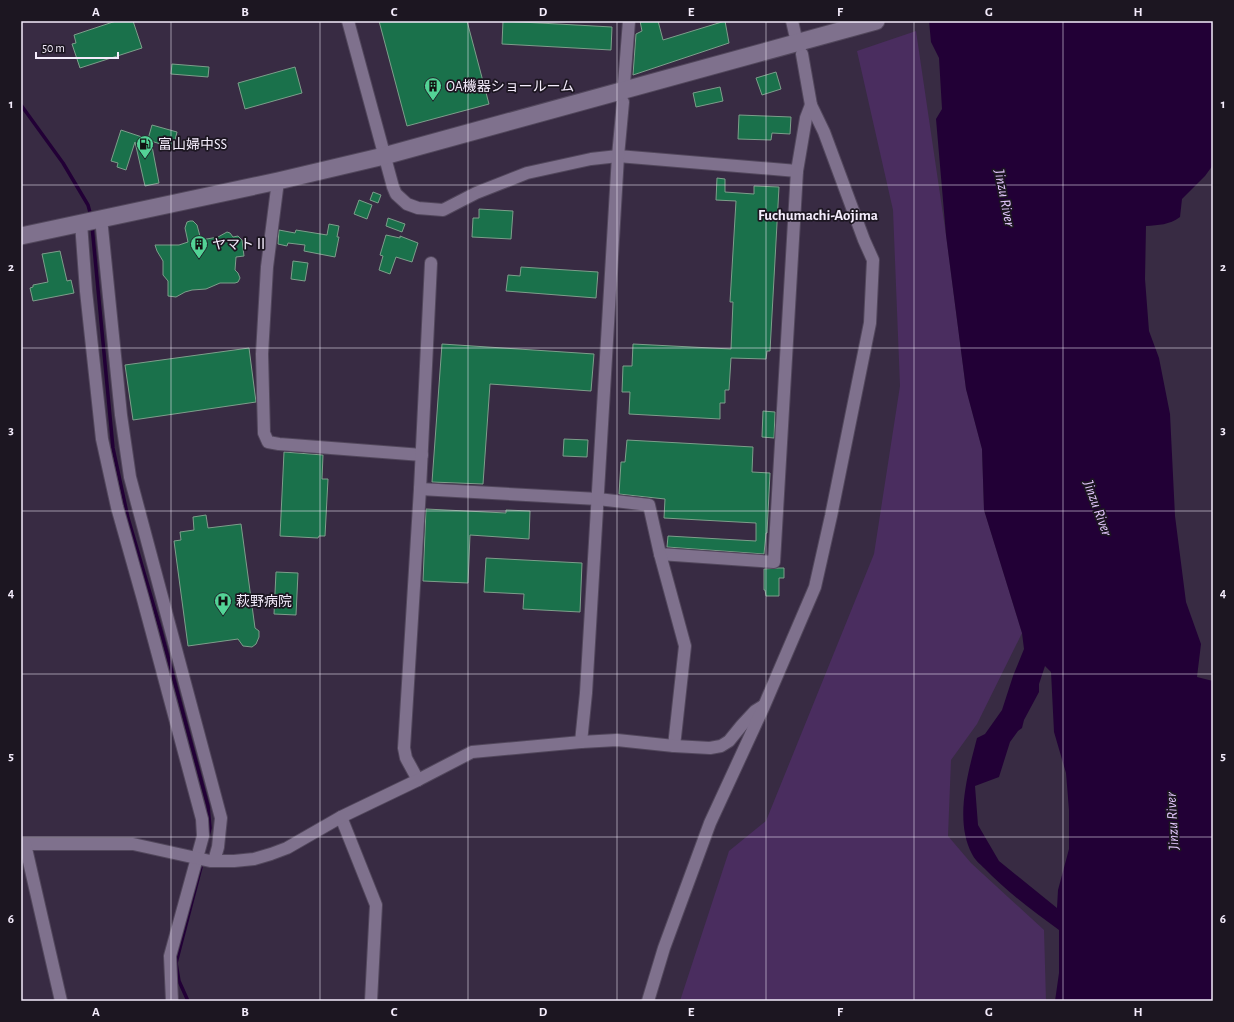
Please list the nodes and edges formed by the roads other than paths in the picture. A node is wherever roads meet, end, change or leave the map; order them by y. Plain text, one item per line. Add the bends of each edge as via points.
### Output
1 (348, 21) edge
2 (629, 21) edge
3 (792, 21) edge
4 (876, 21) edge
5 (795, 34) dead end
6 (802, 54) dead end
7 (624, 84) dead end
8 (623, 102) dead end
9 (811, 105) junction
10 (384, 156) junction
11 (618, 156) junction
12 (797, 171) junction
13 (278, 181) junction
14 (101, 218) junction
15 (81, 223) junction
16 (21, 236) edge
17 (431, 263) dead end
18 (422, 455) junction
19 (420, 489) junction
20 (598, 500) junction
21 (660, 554) junction
22 (764, 706) junction
23 (581, 742) junction
24 (674, 746) junction
25 (418, 780) junction
26 (341, 817) junction
27 (23, 844) edge
28 (198, 859) junction
29 (214, 861) junction
30 (61, 1001) edge
31 (172, 1001) edge
32 (371, 1001) edge
33 (648, 1001) edge

1 - 10 street
2 - 7 street
3 - 5 street
4 - 10 street
6 - 9 street
8 - 11 street
9 - 12 street via 806,118
9 - 22 street via 824,132 873,260 870,322 815,587
10 - 11 street via 396,194 407,204 430,210 443,210 476,193 527,173 591,159
10 - 13 street
11 - 12 street
11 - 20 street
12 - 21 street via 774,562
13 - 14 street
13 - 18 street via 267,267 262,354 264,433 268,442
14 - 15 street
14 - 29 street via 121,415 130,477 221,818
15 - 16 street
15 - 28 street via 102,439 117,507 202,819 203,836
17 - 18 street
18 - 19 street
19 - 20 street
19 - 25 street via 404,748 406,758
20 - 21 street via 649,505
20 - 23 street
21 - 24 street via 685,646
22 - 24 street via 755,711 729,741 721,746
22 - 33 street via 710,823 664,948
23 - 24 street via 617,740
23 - 25 street via 472,752
25 - 26 street
26 - 29 street via 287,848 270,854 254,859
26 - 32 street via 376,905
27 - 28 street via 133,844
27 - 30 street
28 - 29 street
28 - 31 street via 170,956

